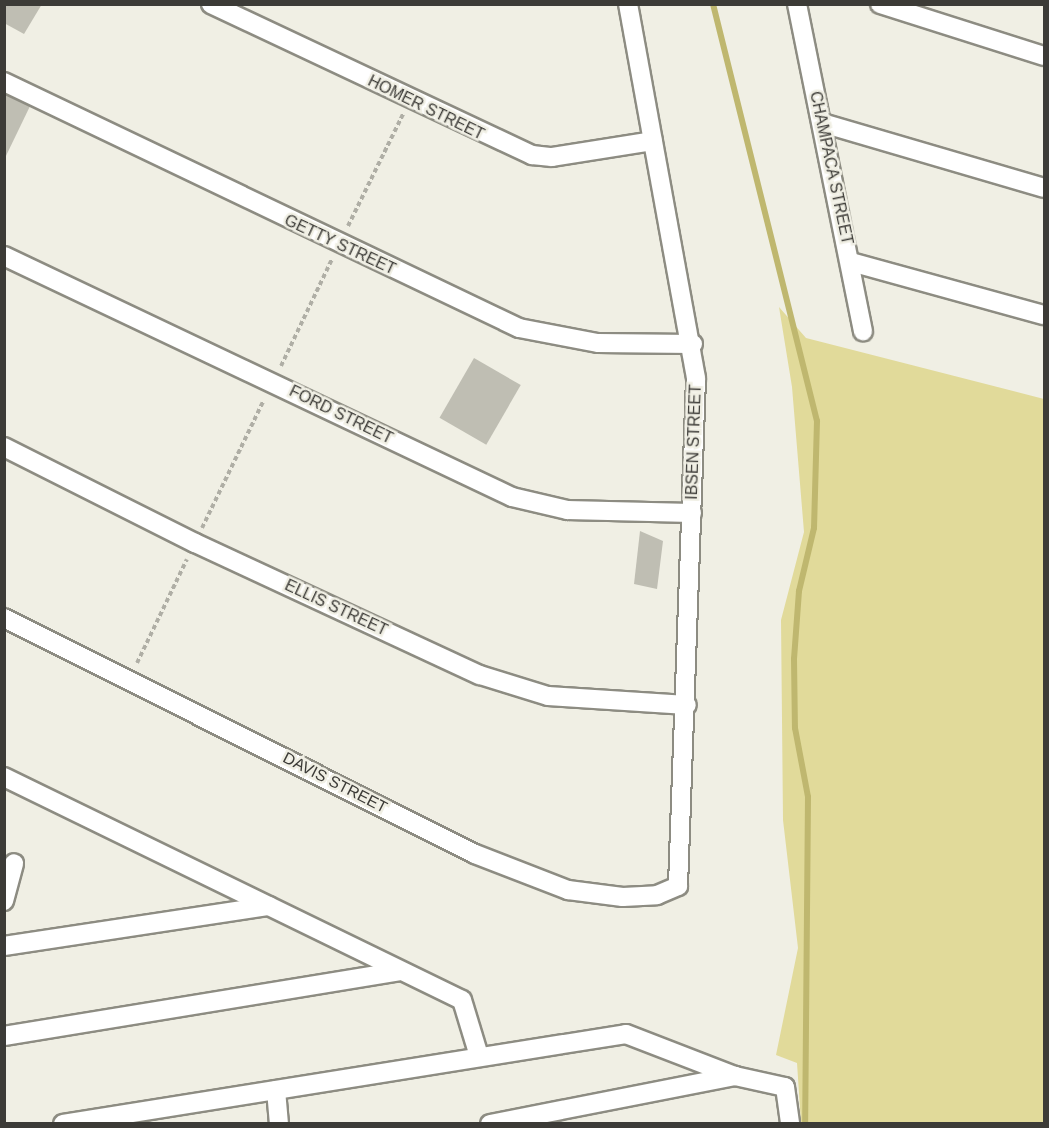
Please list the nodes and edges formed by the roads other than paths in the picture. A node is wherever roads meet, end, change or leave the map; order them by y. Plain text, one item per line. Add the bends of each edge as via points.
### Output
1 (211, 4) edge
2 (628, 4) edge
3 (797, 4) edge
4 (880, 4) edge
5 (917, 10) edge
6 (1044, 56) edge
7 (4, 82) edge
8 (822, 123) junction
9 (653, 141) junction
10 (1044, 188) edge
11 (4, 256) edge
12 (851, 262) junction
13 (1044, 315) edge
14 (863, 331) dead end
15 (693, 344) junction
16 (4, 447) edge
17 (692, 513) junction
18 (4, 618) edge
19 (687, 705) junction
20 (4, 777) edge
21 (14, 863) dead end
22 (678, 886) joint
23 (4, 901) edge
24 (269, 906) junction
25 (4, 946) edge
26 (399, 971) junction
27 (4, 1036) edge
28 (479, 1056) junction
29 (735, 1076) junction
30 (276, 1090) junction
31 (63, 1124) edge
32 (279, 1124) edge
33 (490, 1124) edge
34 (790, 1124) edge

1 - 9 street, HOMER STREET via 532,155 552,157
2 - 9 street, IBSEN STREET
3 - 8 street, CHAMPACA STREET
4 - 5 street
5 - 6 street
7 - 15 street, GETTY STREET via 519,328 598,344
8 - 10 street
8 - 12 street, CHAMPACA STREET
9 - 15 street, IBSEN STREET
11 - 17 street, FORD STREET via 512,497 567,510
12 - 13 street
12 - 14 street, CHAMPACA STREET
15 - 17 street, IBSEN STREET via 696,378
16 - 19 street, ELLIS STREET via 195,543 480,675 548,696
17 - 19 street, IBSEN STREET
18 - 22 street, DAVIS STREET via 475,854 567,890 623,897 657,895
19 - 22 street, IBSEN STREET
20 - 24 street
21 - 23 street
24 - 25 street
24 - 26 street
26 - 27 street
26 - 28 street via 462,1000
28 - 29 street via 627,1034
28 - 30 street
29 - 33 street
29 - 34 street via 785,1087
30 - 31 street
30 - 32 street

